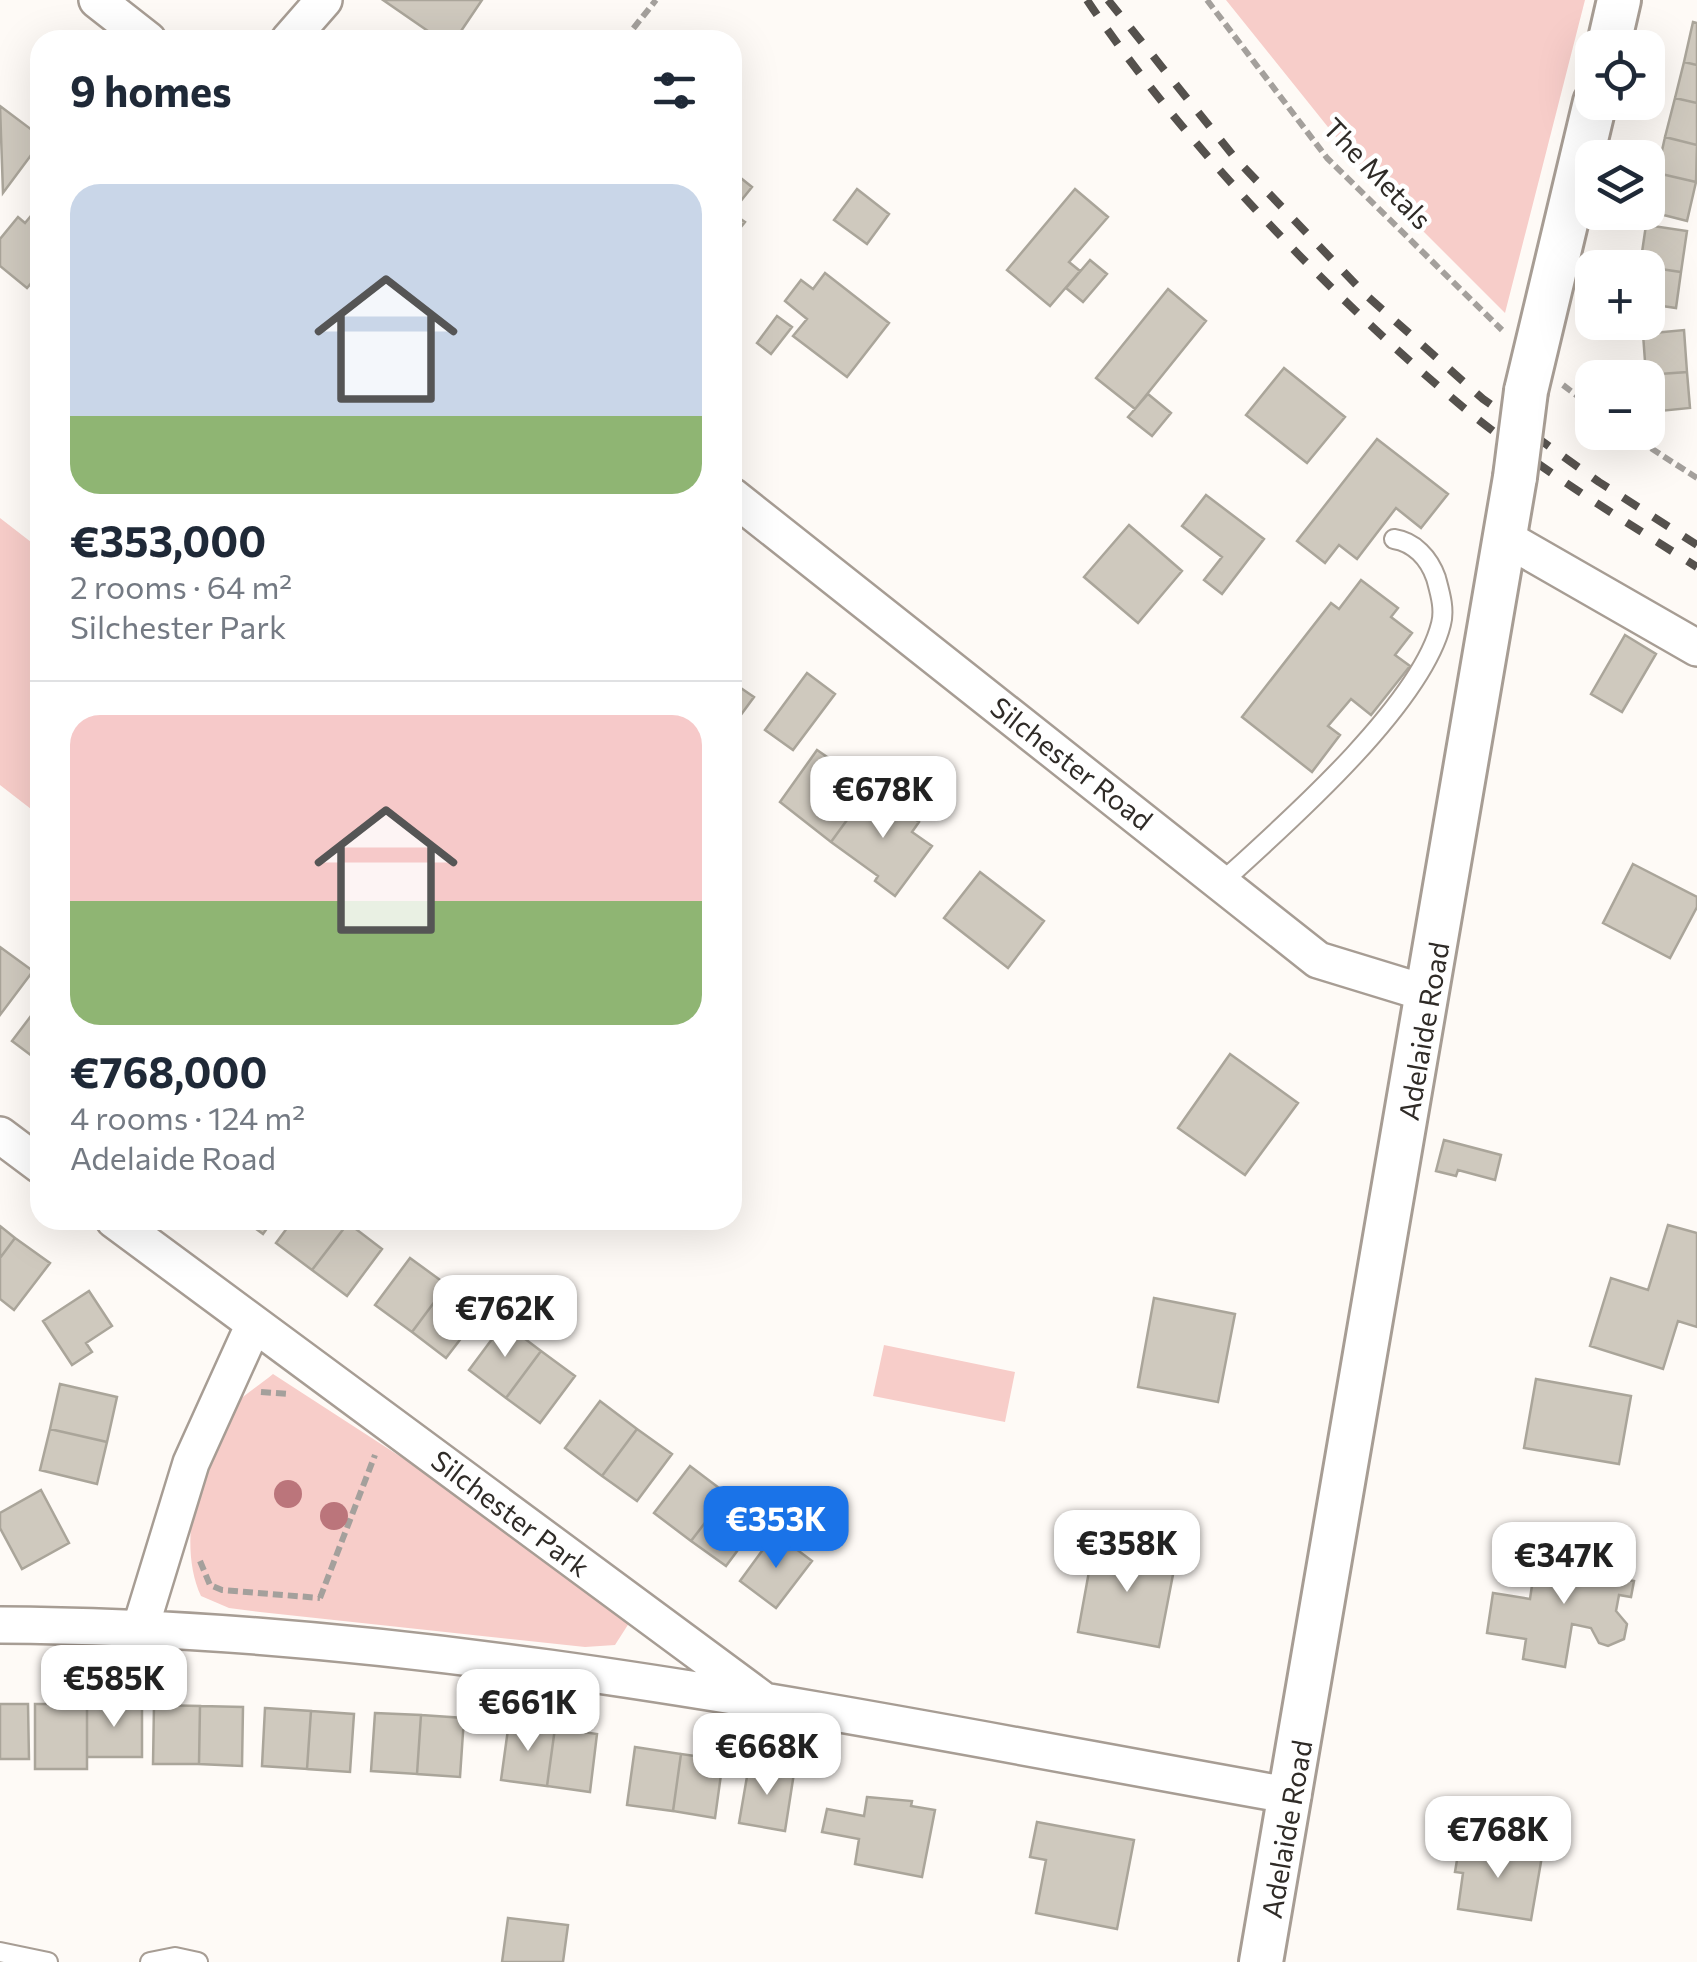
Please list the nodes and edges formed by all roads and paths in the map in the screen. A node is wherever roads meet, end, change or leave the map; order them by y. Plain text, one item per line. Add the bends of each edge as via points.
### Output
1 (97, 0) edge
2 (324, 0) edge
3 (656, 0) edge
4 (1207, 0) edge
5 (1619, 0) edge
6 (135, 30) edge
7 (298, 30) edge
8 (632, 30) edge
9 (1612, 30) edge
10 (1591, 120) edge
11 (1530, 377) junction
12 (1654, 450) edge
13 (1697, 478) edge
14 (742, 504) edge
15 (1394, 539) dead end
16 (1507, 539) junction
17 (1697, 648) edge
18 (1224, 881) junction
19 (1429, 994) junction
20 (0, 1135) edge
21 (30, 1158) edge
22 (127, 1230) edge
23 (254, 1324) junction
24 (306, 1404) dead end
25 (250, 1407) dead end
26 (376, 1438) junction
27 (200, 1556) dead end
28 (320, 1598) junction
29 (0, 1625) edge
30 (141, 1626) junction
31 (303, 1642) junction
32 (768, 1703) junction
33 (1293, 1796) junction
34 (0, 1952) edge
35 (48, 1962) edge
36 (150, 1962) edge
37 (198, 1962) edge
38 (1262, 1962) edge

1 - 6 street
2 - 7 street
3 - 8 path
4 - 11 path, The Metals via 1327,158
5 - 9 street
10 - 11 street, Adelaide Road
11 - 16 street, Adelaide Road, bridge
12 - 13 path
14 - 18 street, Silchester Road
15 - 18 lane via 1408,541 1431,564 1438,584 1441,626 1426,657 1398,705
16 - 17 street
16 - 19 street, Adelaide Road
18 - 19 street, Silchester Road via 1318,960
19 - 33 street, Adelaide Road
20 - 21 street
22 - 23 street, Silchester Park
23 - 26 street, Silchester Park
23 - 30 street via 190,1463
24 - 25 path via 273,1391 262,1392
26 - 28 path
26 - 32 street, Silchester Park
27 - 28 path via 200,1570 222,1590
28 - 31 path
29 - 30 street, Silchester Park
30 - 31 street, Silchester Park
31 - 32 street, Silchester Park via 467,1655
32 - 33 street, Silchester Park
33 - 38 street, Adelaide Road
34 - 35 lane
36 - 37 lane

